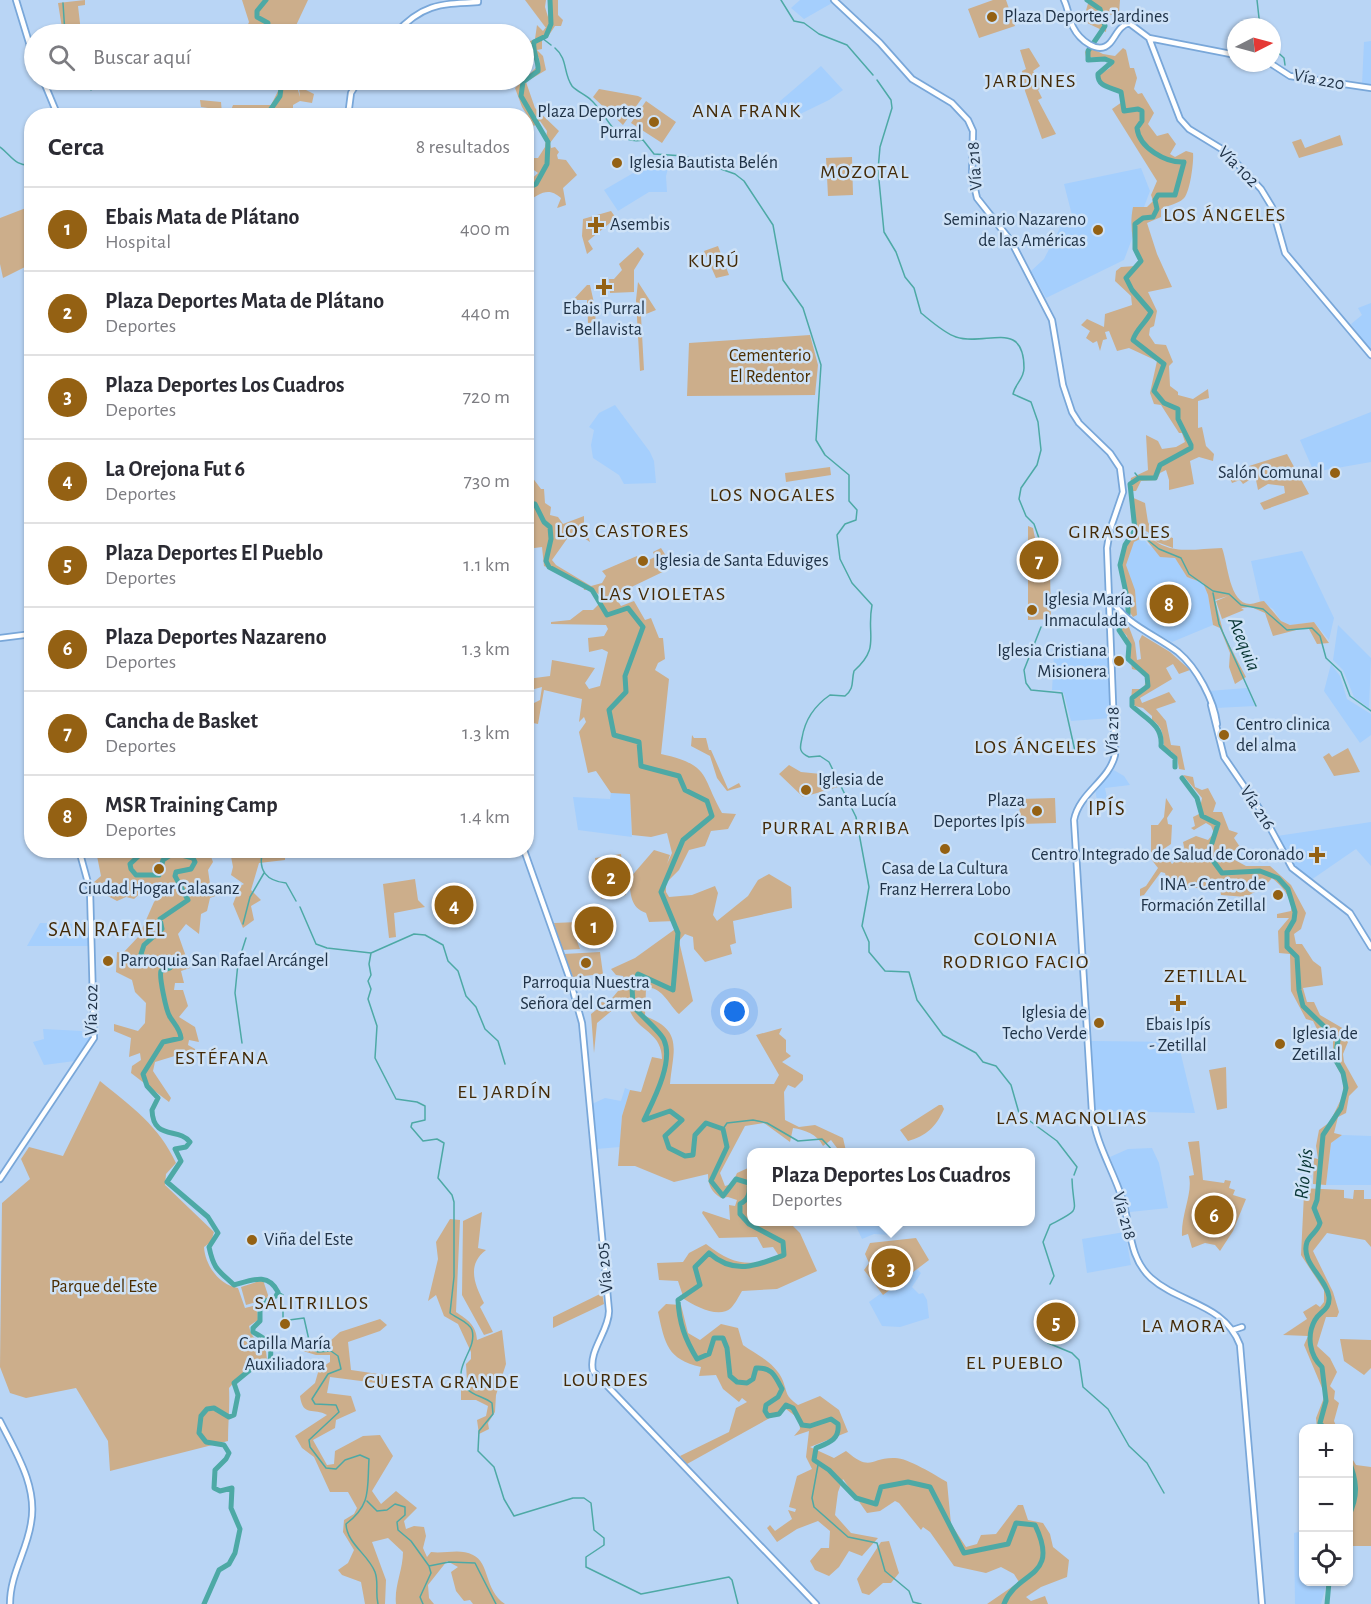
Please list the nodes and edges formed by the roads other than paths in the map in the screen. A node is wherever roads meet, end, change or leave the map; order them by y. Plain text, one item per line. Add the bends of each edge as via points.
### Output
1 (16, 0) edge
2 (478, 0) edge
3 (834, 0) edge
4 (1064, 0) edge
5 (404, 24) edge
6 (24, 26) edge
7 (1149, 38) junction
8 (1157, 39) junction
9 (1153, 46) junction
10 (1227, 52) edge
11 (1281, 70) edge
12 (1371, 88) edge
13 (47, 90) edge
14 (353, 90) edge
15 (55, 108) edge
16 (349, 108) edge
17 (1371, 355) edge
18 (1109, 596) junction
19 (1125, 617) junction
20 (1110, 624) junction
21 (24, 635) edge
22 (0, 638) edge
23 (1211, 705) junction
24 (1218, 710) dead end
25 (1216, 718) junction
26 (1220, 745) junction
27 (81, 858) edge
28 (527, 858) edge
29 (1371, 946) edge
30 (0, 1179) edge
31 (1242, 1327) dead end
32 (1233, 1330) junction
33 (0, 1420) edge
34 (10, 1604) edge
35 (816, 1604) edge
36 (1262, 1604) edge

1 - 6 main road
2 - 5 main road via 429,7
3 - 18 main road, Vía 218 via 912,79 952,103 968,120 973,131 972,176 977,198 1011,241 1052,320 1063,385 1072,412 1120,468 1123,492 1108,539
4 - 7 main road via 1073,27 1094,47 1107,46 1119,29 1129,23
7 - 8 main road
7 - 9 main road, Vía 102
8 - 9 main road
8 - 10 main road
9 - 17 main road, Vía 102 via 1180,119 1225,151 1261,189 1272,207 1285,253
11 - 12 main road, Vía 220 via 1290,76
13 - 15 main road
14 - 16 main road
18 - 19 main road, Vía 216
18 - 20 main road, Vía 218
19 - 20 main road via 1115,616
19 - 23 main road, Vía 216 via 1180,654 1194,669
20 - 32 main road, Vía 218 via 1115,755 1111,766 1078,807 1074,820 1094,1132 1120,1195 1140,1265 1154,1280 1212,1311
21 - 22 main road
23 - 25 main road, Vía 216
23 - 26 main road, Vía 216
24 - 25 main road
25 - 26 main road, Vía 216
26 - 29 main road, Vía 216 via 1292,868 1350,913
27 - 30 main road, Vía 202 via 90,890 94,1038
28 - 35 main road, Vía 205 via 582,1023 609,1314 593,1358 593,1371
31 - 32 main road
32 - 36 main road, Vía 218 via 1243,1358
33 - 34 main road via 26,1474 32,1507 32,1523 12,1578

